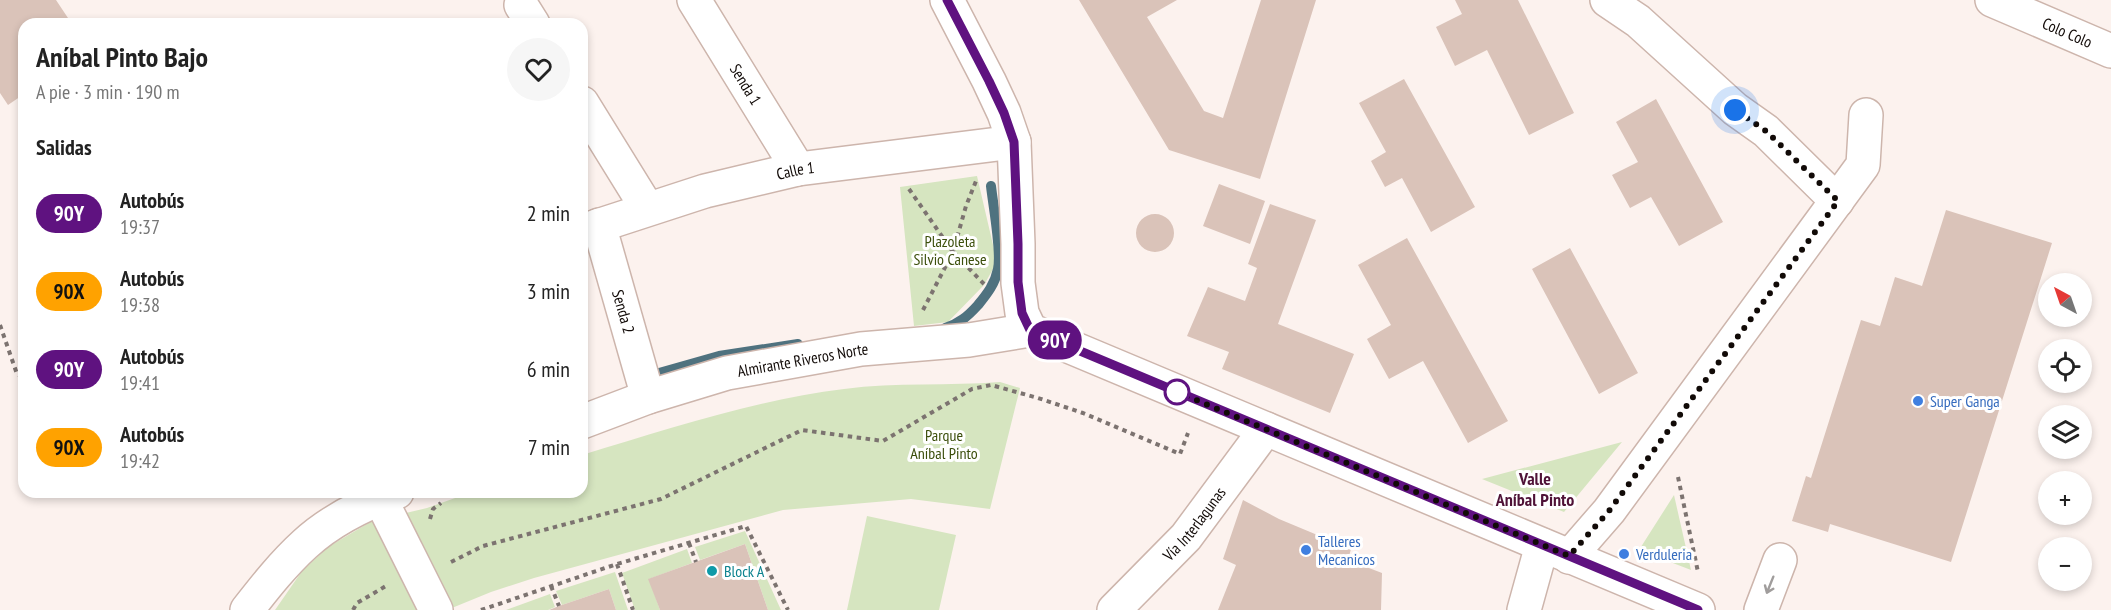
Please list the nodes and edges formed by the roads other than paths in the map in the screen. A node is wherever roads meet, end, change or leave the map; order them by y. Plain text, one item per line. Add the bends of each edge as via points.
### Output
1 (694, 0) edge
2 (947, 0) edge
3 (1607, 0) edge
4 (1992, 0) edge
5 (2111, 51) edge
6 (588, 114) edge
7 (1866, 114) dead end
8 (1007, 144) junction
9 (798, 169) junction
10 (1838, 201) junction
11 (647, 208) junction
12 (590, 228) edge
13 (1030, 330) junction
14 (648, 397) junction
15 (588, 420) edge
16 (1266, 429) junction
17 (377, 498) edge
18 (386, 498) edge
19 (1556, 551) junction
20 (1780, 560) dead end
21 (1699, 596) edge
22 (247, 610) edge
23 (436, 610) edge
24 (1114, 610) edge
25 (1524, 610) edge
26 (1761, 610) edge

1 - 9 street, Senda 1
2 - 8 street via 1004,113
3 - 10 street via 1638,21 1735,110 1766,131
4 - 5 street, Colo Colo
6 - 11 street
7 - 10 street via 1863,165
8 - 9 street, Calle 1
8 - 13 street via 1018,244 1018,282 1022,313
9 - 11 street, Calle 1
10 - 19 street via 1609,511
11 - 12 street, Calle 1
12 - 14 street, Senda 2
13 - 14 street, Almirante Riveros Norte via 839,353 727,373
13 - 16 street
14 - 15 street, Almirante Riveros Norte
16 - 19 street
16 - 24 street, Vía Interlagunas via 1186,537
17 - 22 street via 306,543
18 - 23 street
19 - 21 street
19 - 25 street
20 -> 26 street

